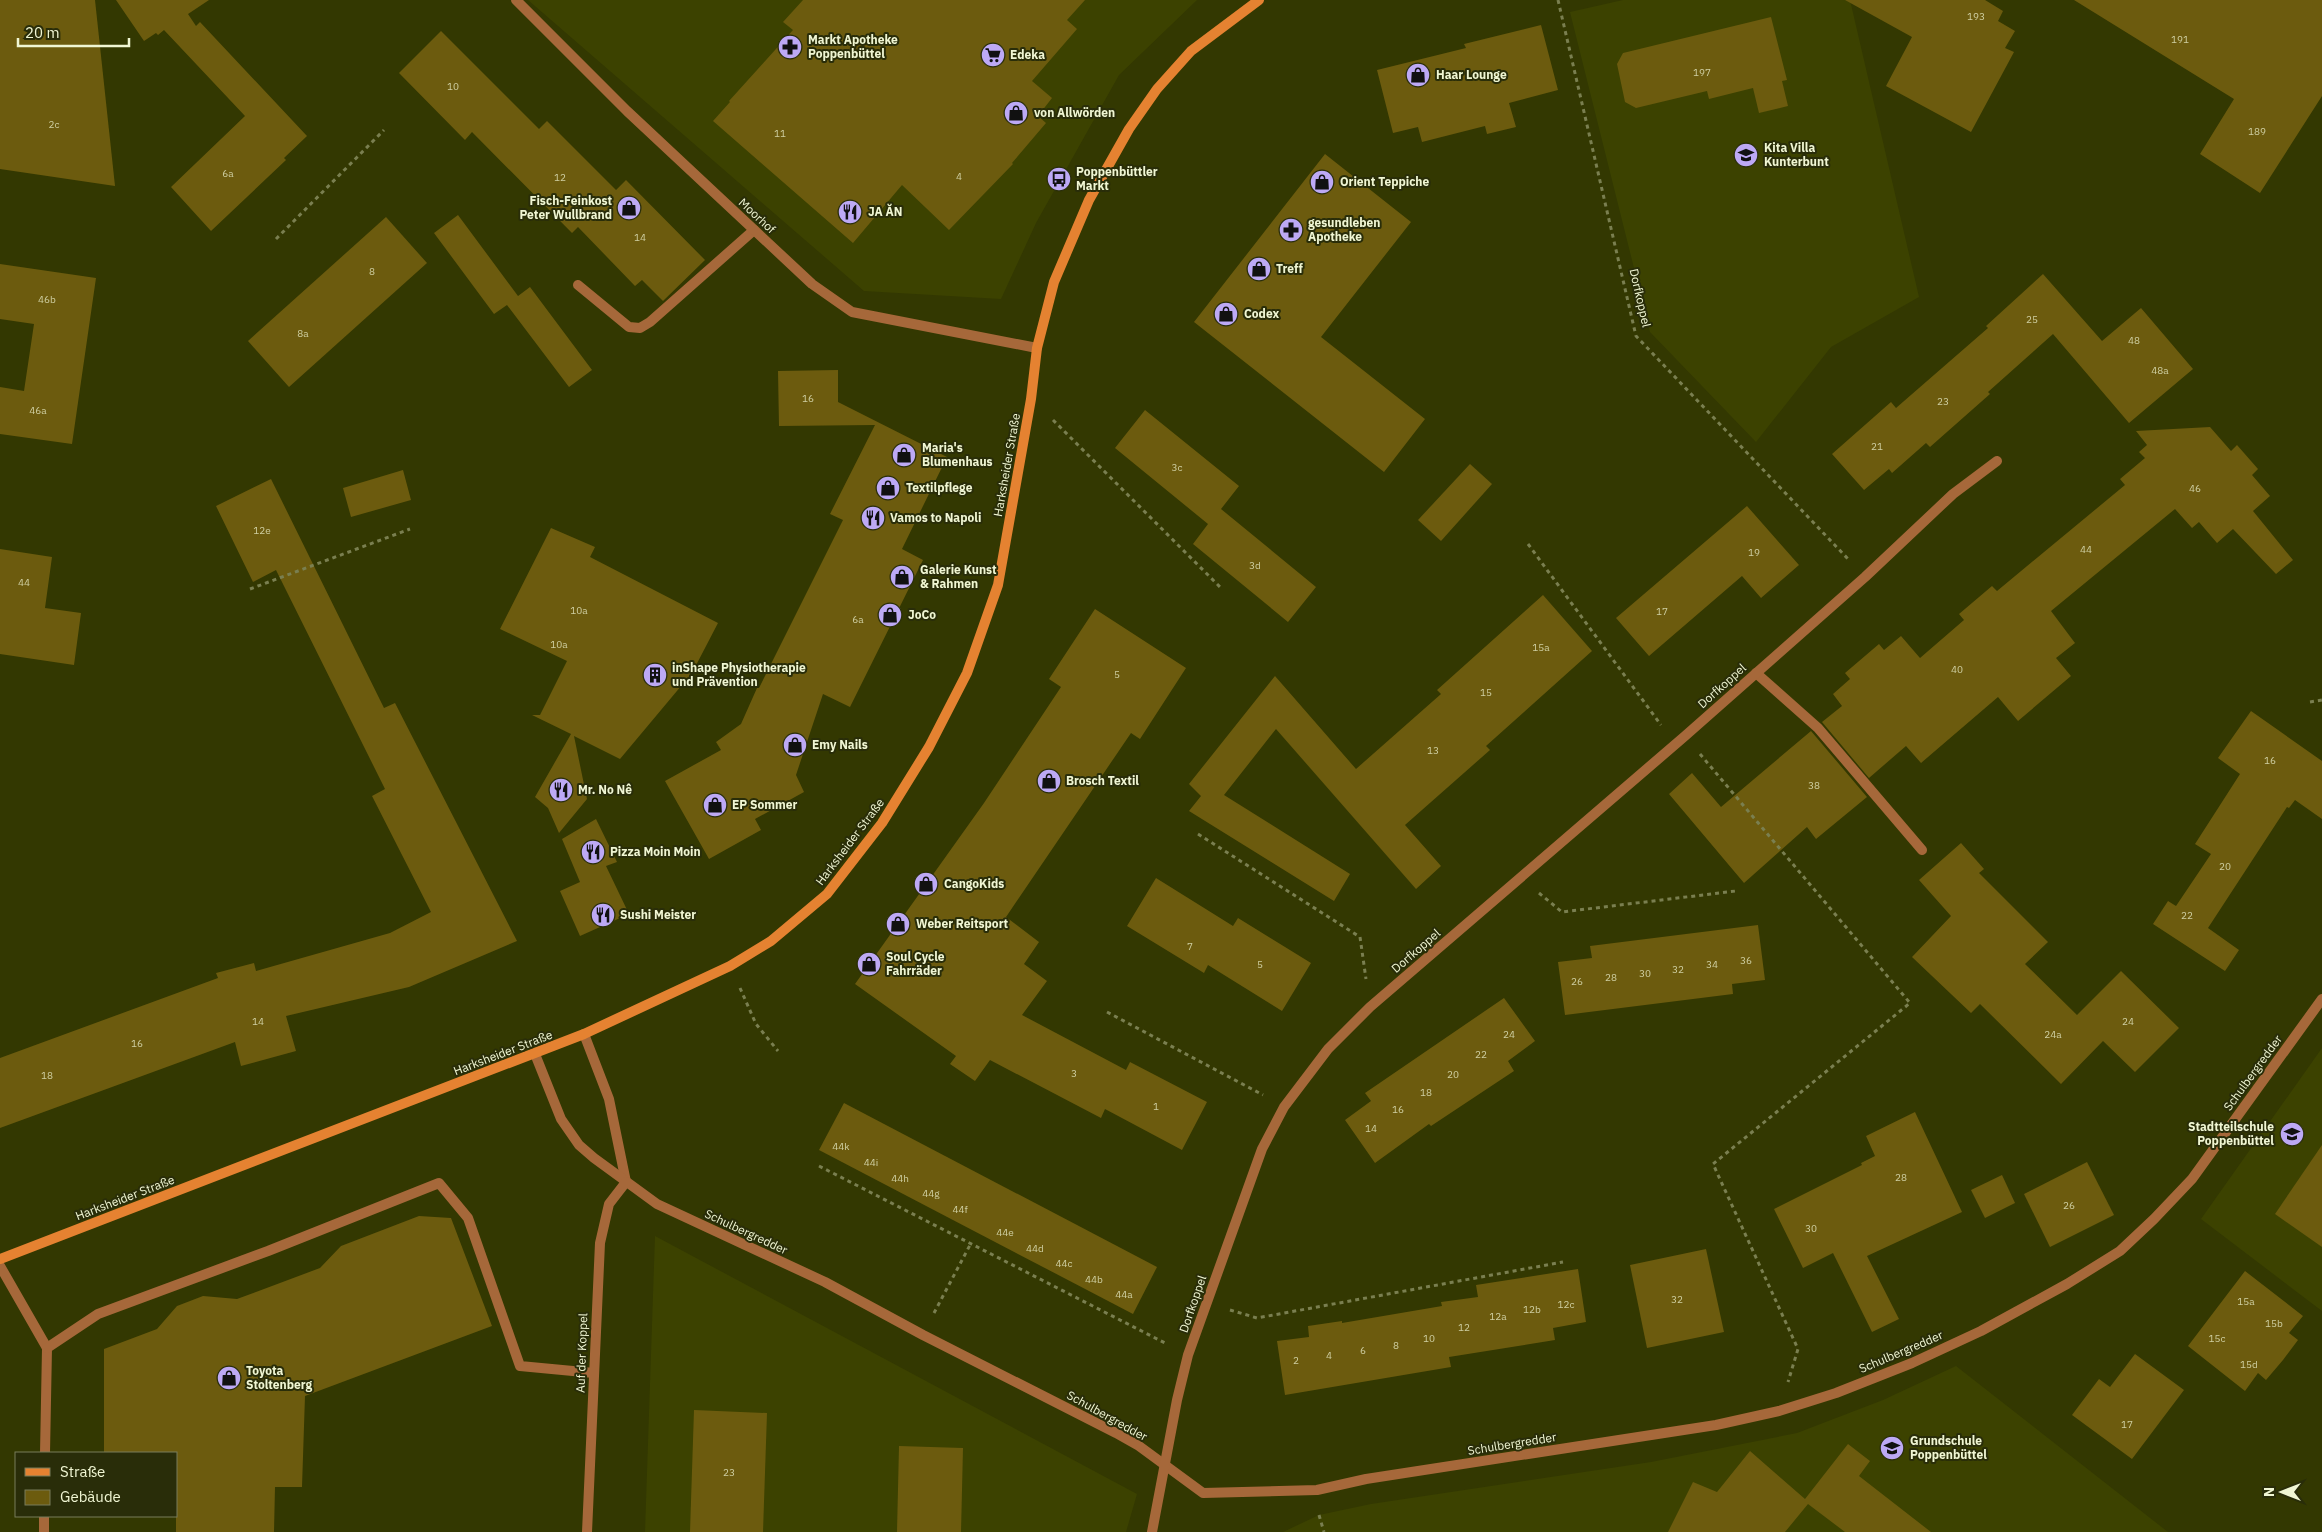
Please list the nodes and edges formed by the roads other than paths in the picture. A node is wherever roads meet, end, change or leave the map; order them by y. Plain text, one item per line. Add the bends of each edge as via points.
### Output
1 (516, 0) edge
2 (1259, 0) edge
3 (754, 230) junction
4 (578, 285) dead end
5 (1037, 348) junction
6 (1997, 460) dead end
7 (1756, 673) junction
8 (1922, 850) dead end
9 (2322, 999) edge
10 (584, 1034) junction
11 (534, 1054) junction
12 (626, 1182) junction
13 (0, 1259) edge
14 (0, 1266) edge
15 (47, 1348) junction
16 (594, 1374) junction
17 (45, 1452) edge
18 (1166, 1466) junction
19 (44, 1517) edge
20 (44, 1532) edge
21 (587, 1532) edge
22 (1152, 1532) edge

1 - 3 street, Moorhof via 627,111
2 - 5 main road, Harksheider Straße via 1191,51 1157,89 1129,128 1089,200 1054,282
3 - 4 street via 640,328 629,327
3 - 5 street, Moorhof via 812,284 852,312
5 - 10 main road, Harksheider Straße via 998,585 967,673 929,747 882,823 827,894 771,942 730,966
6 - 7 street, Dorfkoppel via 1923,520 1865,577
7 - 8 street via 1818,728
7 - 18 street, Dorfkoppel via 1370,1006 1328,1049 1284,1106 1262,1149 1188,1355
9 - 18 street, Schulbergredder via 2192,1179 2120,1251 1981,1331 1903,1366 1836,1393 1779,1411 1716,1425 1366,1479 1317,1490 1203,1493
10 - 11 main road, Harksheider Straße
10 - 12 street via 610,1099
11 - 12 street, Schulbergredder via 560,1119 579,1145
11 - 13 main road, Harksheider Straße
12 - 16 street, Auf der Koppel via 609,1204 600,1243
12 - 18 street, Schulbergredder via 657,1204 826,1282 1116,1433
14 - 15 street
15 - 16 street via 98,1314 439,1183 468,1218 520,1366
15 - 17 street
16 - 21 street, Auf der Koppel
18 - 22 street, Dorfkoppel
19 - 20 street

